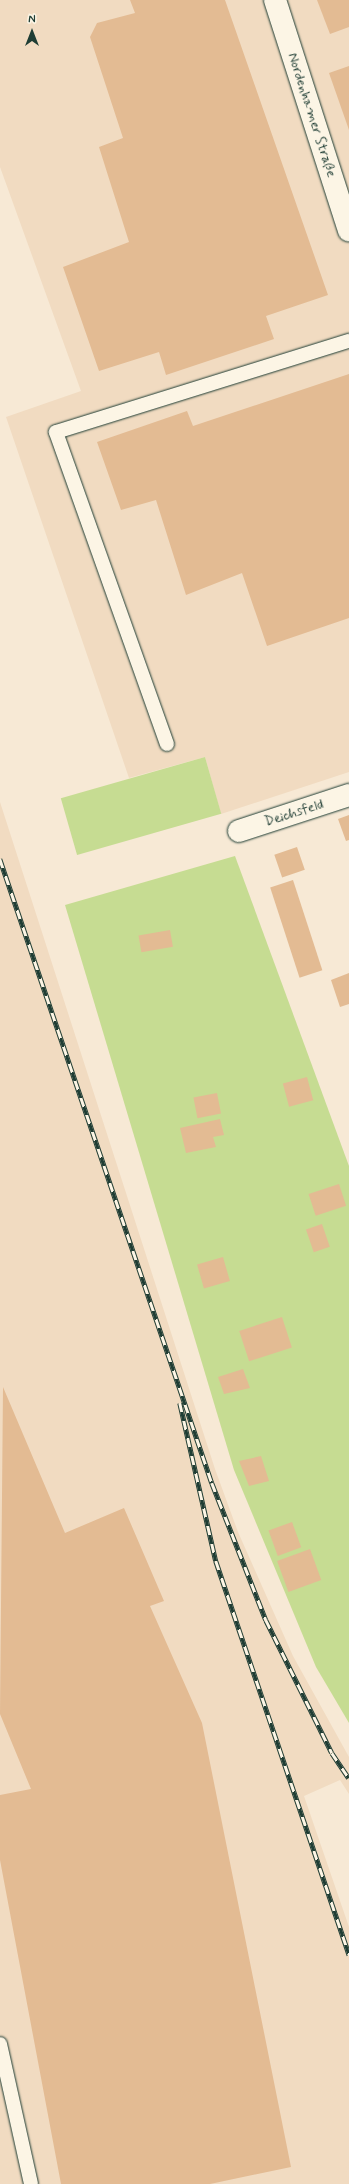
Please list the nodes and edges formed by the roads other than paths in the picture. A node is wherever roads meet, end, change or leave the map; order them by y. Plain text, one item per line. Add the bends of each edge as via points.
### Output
1 (275, 0) edge
2 (349, 230) edge
3 (349, 340) edge
4 (168, 744) dead end
5 (349, 795) edge
6 (239, 831) dead end
7 (0, 2044) edge
8 (31, 2184) edge

1 - 2 street, Nordenhamer Straße
3 - 4 lane via 56,432
5 - 6 street, Deichsfeld
7 - 8 lane

